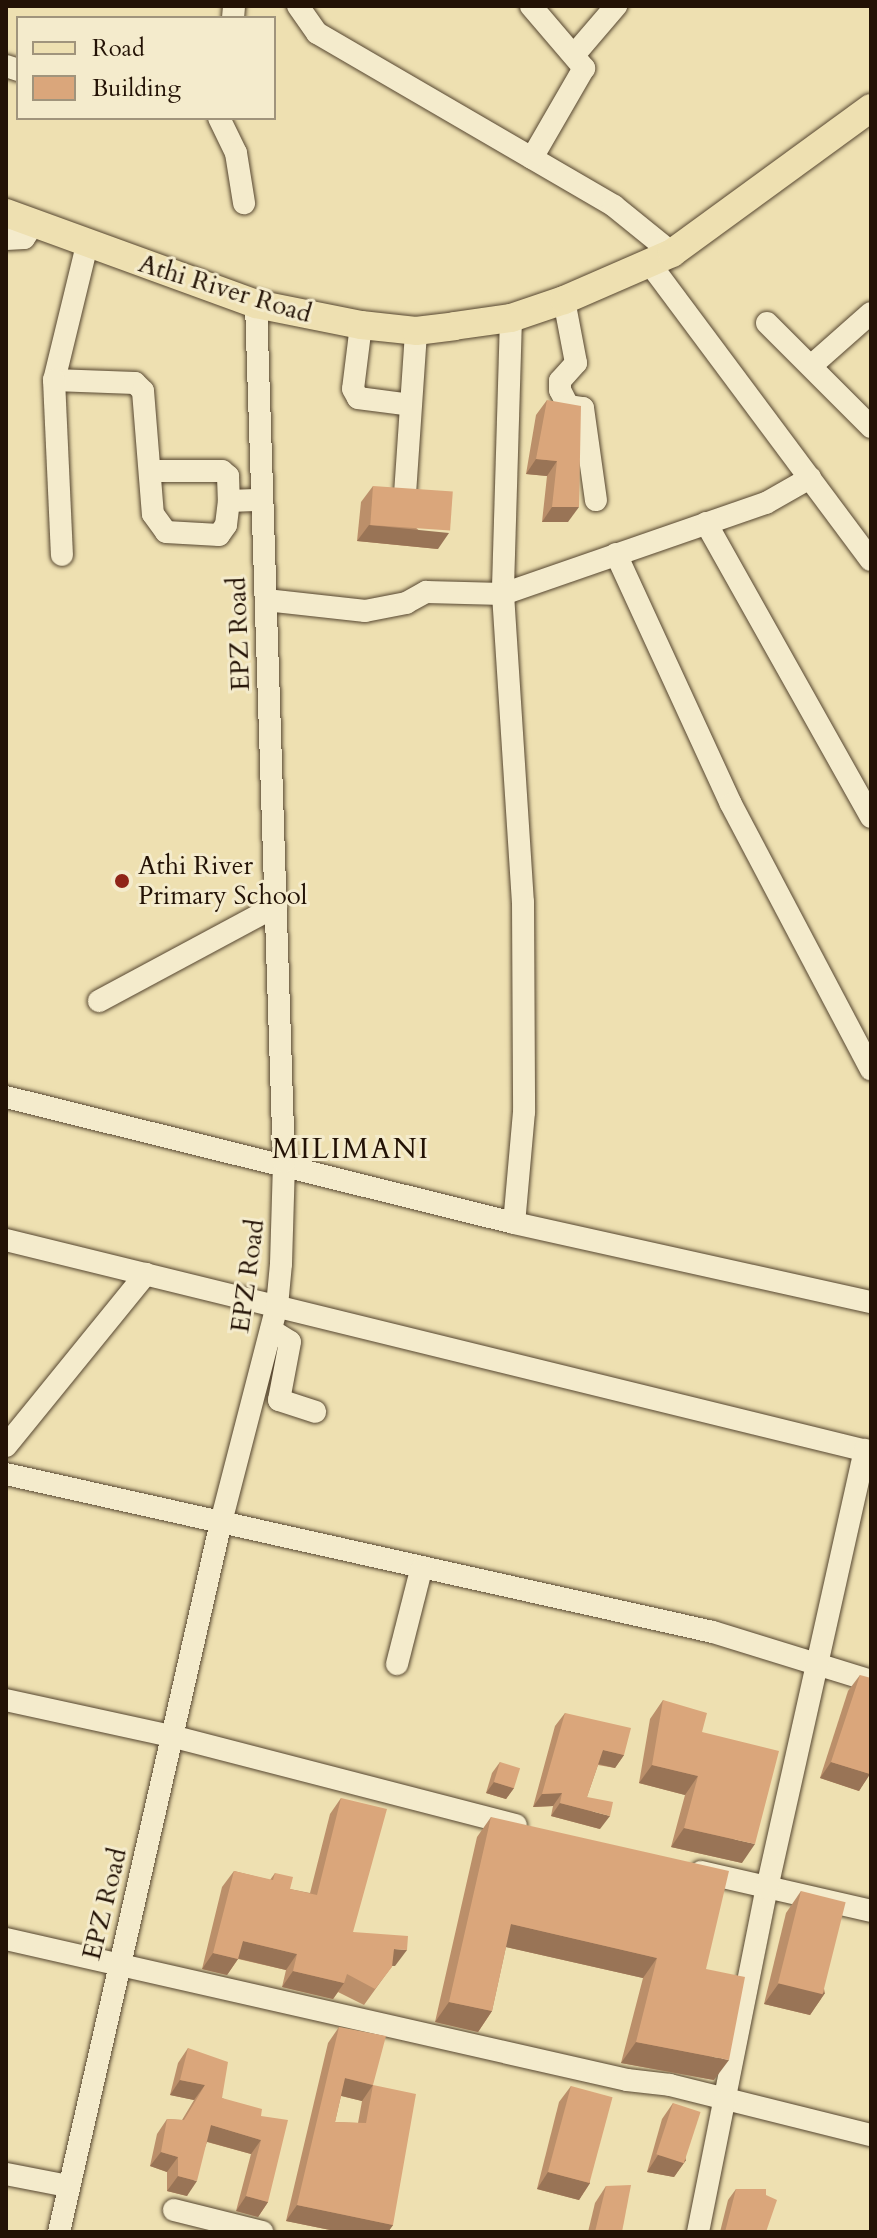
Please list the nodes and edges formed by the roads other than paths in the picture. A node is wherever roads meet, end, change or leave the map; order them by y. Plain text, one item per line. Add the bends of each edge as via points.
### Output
1 (298, 6) edge
2 (531, 6) edge
3 (616, 6) edge
4 (574, 55) junction
5 (871, 108) edge
6 (220, 120) edge
7 (532, 158) junction
8 (244, 203) dead end
9 (6, 213) edge
10 (34, 223) junction
11 (6, 239) edge
12 (87, 245) junction
13 (661, 259) junction
14 (564, 300) junction
15 (256, 304) junction
16 (871, 313) edge
17 (511, 318) junction
18 (767, 323) dead end
19 (361, 325) junction
20 (416, 331) junction
21 (811, 366) junction
22 (54, 380) junction
23 (411, 405) junction
24 (871, 427) edge
25 (150, 471) junction
26 (810, 478) junction
27 (405, 494) edge
28 (262, 500) junction
29 (596, 500) dead end
30 (229, 501) junction
31 (706, 523) junction
32 (616, 554) junction
33 (62, 555) dead end
34 (871, 560) edge
35 (503, 594) junction
36 (266, 600) junction
37 (871, 817) edge
38 (276, 906) junction
39 (99, 1001) dead end
40 (871, 1069) edge
41 (6, 1097) edge
42 (284, 1162) junction
43 (514, 1223) junction
44 (6, 1240) edge
45 (146, 1274) junction
46 (871, 1302) edge
47 (277, 1306) junction
48 (271, 1330) junction
49 (315, 1412) dead end
50 (6, 1446) edge
51 (868, 1451) edge
52 (6, 1474) edge
53 (220, 1526) junction
54 (421, 1570) junction
55 (397, 1664) dead end
56 (819, 1667) junction
57 (871, 1681) edge
58 (6, 1700) edge
59 (175, 1737) junction
60 (542, 1831) edge
61 (677, 1865) edge
62 (767, 1888) junction
63 (871, 1911) edge
64 (6, 1939) edge
65 (119, 1964) junction
66 (724, 2101) junction
67 (871, 2135) edge
68 (6, 2174) edge
69 (68, 2186) junction
70 (174, 2210) dead end
71 (59, 2232) edge
72 (262, 2232) edge
73 (698, 2232) edge

1 - 7 street via 317,33
2 - 4 street
3 - 4 street
4 - 7 street via 582,74
5 - 13 main road, Athi River Road
6 - 8 street via 236,153
7 - 13 street via 614,206
9 - 10 main road, Athi River Road
10 - 11 street via 24,238
10 - 12 main road, Athi River Road
12 - 15 main road, Athi River Road
12 - 22 street
13 - 14 main road, Athi River Road
13 - 26 street
14 - 17 main road, Athi River Road
14 - 29 street via 576,363 560,381 560,390 568,406 583,408
15 - 19 main road, Athi River Road
15 - 28 street, EPZ Road
16 - 21 street
17 - 20 main road, Athi River Road
17 - 35 street
18 - 21 street
19 - 20 main road, Athi River Road
19 - 23 street via 353,389 358,398
20 - 23 street
21 - 24 street
22 - 25 street via 140,386
22 - 33 street
23 - 27 street
25 - 30 street via 222,471 228,476
25 - 30 street via 155,522 166,532 219,535
26 - 31 street via 766,503
26 - 34 street
28 - 30 street
28 - 36 street, EPZ Road
31 - 32 street
31 - 37 street
32 - 35 street
32 - 40 street via 731,804
35 - 36 street via 426,592 406,603 365,611
35 - 43 street via 523,902 524,1112
36 - 38 street, EPZ Road
38 - 39 street
38 - 42 street, EPZ Road
41 - 42 street
42 - 43 street
42 - 47 street, EPZ Road
43 - 46 street
44 - 45 street
45 - 47 street
45 - 50 street
47 - 48 street, EPZ Road
47 - 51 street
48 - 49 street via 290,1342 279,1400
48 - 53 street, EPZ Road
51 - 56 street
52 - 53 street
53 - 54 street
53 - 59 street, EPZ Road
54 - 55 street
54 - 56 street via 713,1632
56 - 57 street
56 - 62 street
58 - 59 street
59 - 60 street
59 - 65 street, EPZ Road
61 - 62 street
62 - 63 street
62 - 66 street
64 - 65 street
65 - 66 street
65 - 69 street, EPZ Road
66 - 67 street
66 - 73 street
68 - 69 street
69 - 71 street, EPZ Road
70 - 72 street

